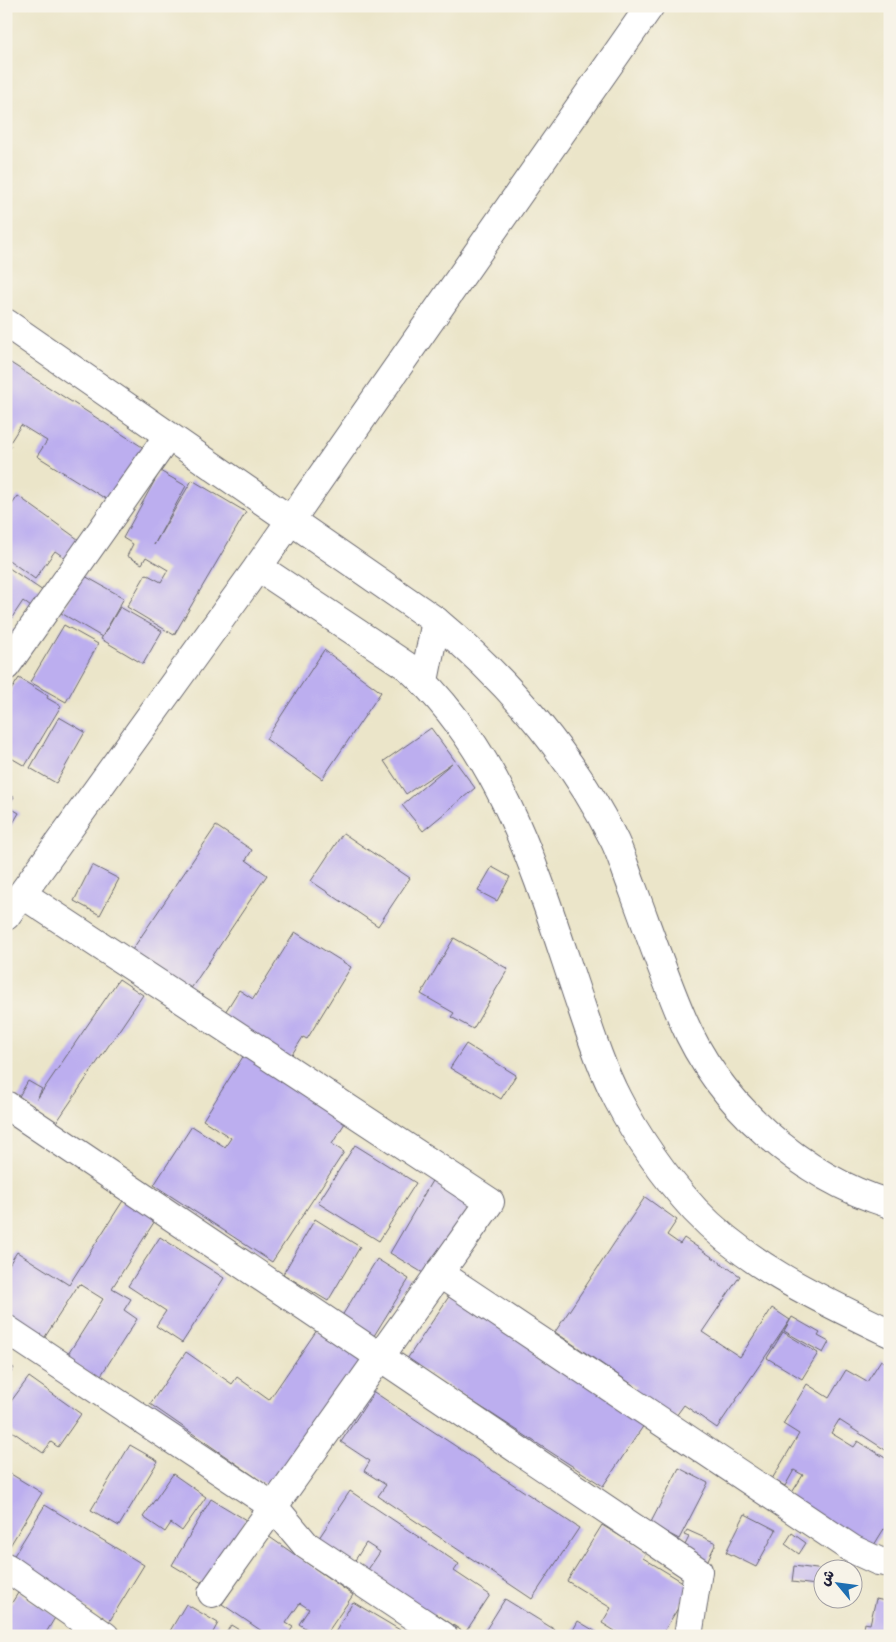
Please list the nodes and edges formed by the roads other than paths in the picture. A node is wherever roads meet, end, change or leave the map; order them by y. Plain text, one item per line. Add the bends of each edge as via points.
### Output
1 (650, 6) edge
2 (6, 323) edge
3 (168, 436) junction
4 (289, 520) junction
5 (258, 567) junction
6 (436, 621) junction
7 (6, 666) edge
8 (424, 681) junction
9 (22, 894) junction
10 (6, 916) edge
11 (6, 1106) edge
12 (890, 1204) edge
13 (439, 1273) junction
14 (6, 1329) edge
15 (890, 1333) edge
16 (380, 1358) junction
17 (274, 1507) junction
18 (890, 1563) edge
19 (6, 1567) edge
20 (212, 1593) dead end
21 (104, 1636) edge
22 (443, 1636) edge
23 (688, 1636) edge

1 - 4 street
2 - 3 street
3 - 4 street
3 - 7 street
4 - 5 street
4 - 6 street
5 - 8 street via 394,656
5 - 9 street
6 - 8 street
6 - 12 street via 512,691 566,757 591,796 613,838 682,1020 704,1060 731,1097 798,1159 838,1182
8 - 15 street via 478,751 512,813 616,1097 666,1176 696,1211 768,1270 809,1294
9 - 10 street
9 - 13 street via 490,1202
11 - 16 street
13 - 16 street
13 - 18 street via 852,1549
14 - 17 street
16 - 17 street
16 - 23 street via 698,1571
17 - 20 street
17 - 22 street via 306,1545
19 - 21 street

